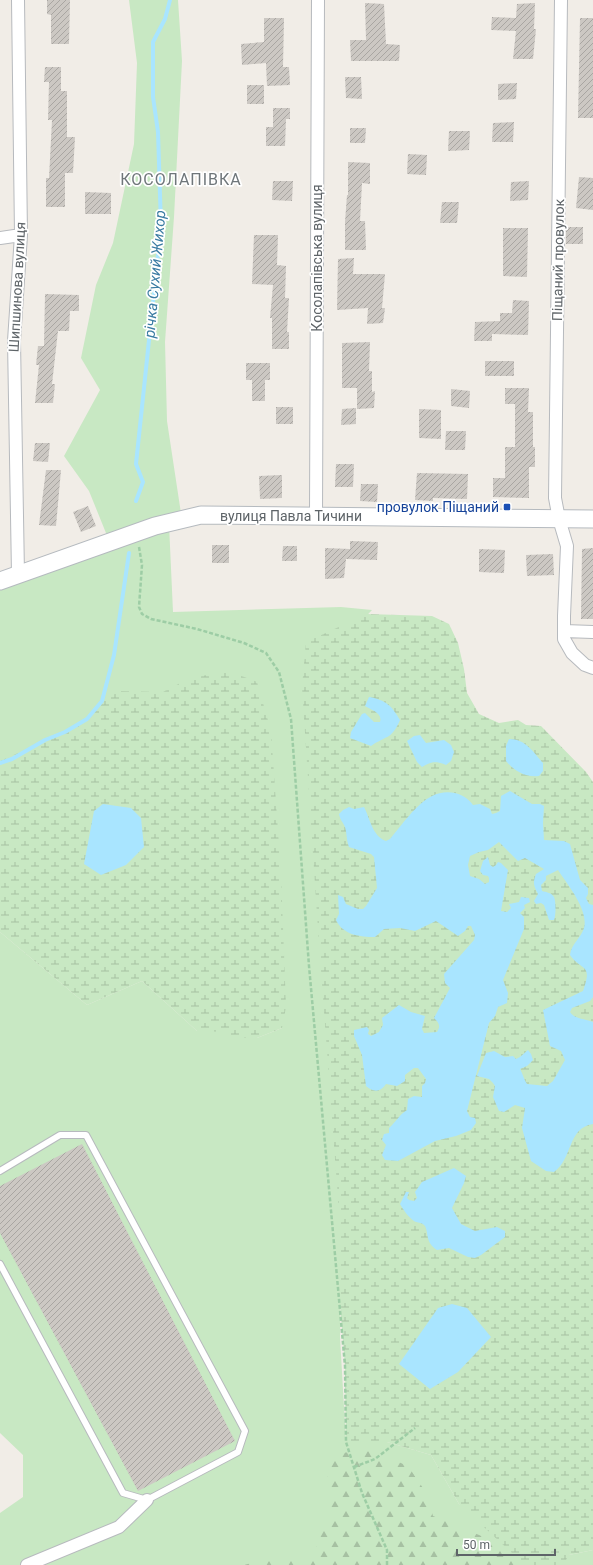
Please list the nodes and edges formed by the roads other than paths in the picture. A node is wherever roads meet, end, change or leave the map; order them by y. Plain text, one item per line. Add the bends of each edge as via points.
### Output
1 (18, 0) edge
2 (318, 0) edge
3 (561, 0) edge
4 (21, 235) junction
5 (0, 238) edge
6 (316, 516) junction
7 (559, 519) junction
8 (593, 519) edge
9 (18, 574) junction
10 (0, 581) edge
11 (564, 631) junction
12 (593, 632) edge
13 (593, 668) edge
14 (0, 1171) edge
15 (0, 1264) edge
16 (147, 1500) junction
17 (27, 1565) edge

1 - 4 street, Шипшинова вулиця
2 - 6 street, Косолапівська вулиця
3 - 7 street, Піщаний провулок via 556,498
4 - 5 street
4 - 9 street, Шипшинова вулиця via 14,341
6 - 7 main road, вулиця Павла Тичини
6 - 9 main road, вулиця Павла Тичини via 201,516 155,526
7 - 8 main road, вулиця Павла Тичини
7 - 11 street, Піщаний провулок via 567,546
9 - 10 main road, вулиця Павла Тичини
11 - 12 street
11 - 13 street, Піщаний провулок via 564,639 572,653 585,665
14 - 16 lane via 60,1135 86,1135 245,1430 238,1452
15 - 16 lane via 123,1493
16 - 17 street via 119,1526

